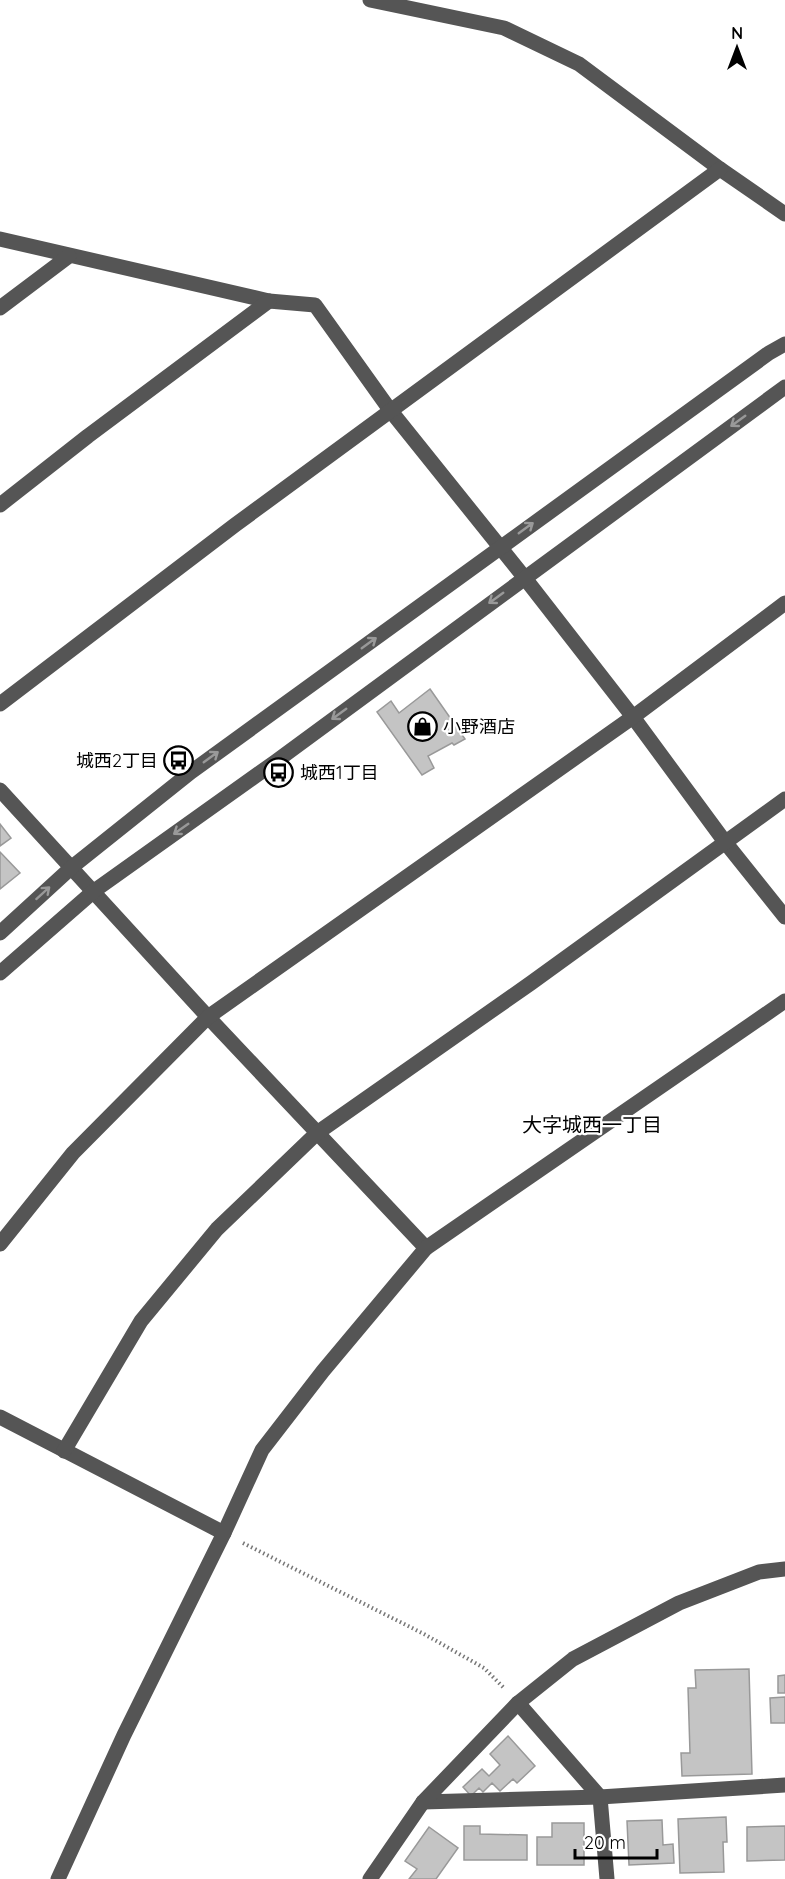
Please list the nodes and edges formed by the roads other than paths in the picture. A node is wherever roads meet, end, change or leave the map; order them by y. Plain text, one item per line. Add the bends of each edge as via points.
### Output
1 (370, 0) edge
2 (720, 169) junction
3 (785, 214) edge
4 (0, 239) edge
5 (69, 255) junction
6 (269, 301) junction
7 (0, 308) edge
8 (785, 344) edge
9 (785, 387) edge
10 (390, 410) junction
11 (0, 505) edge
12 (499, 548) junction
13 (524, 577) junction
14 (785, 603) edge
15 (0, 704) edge
16 (633, 717) junction
17 (0, 790) edge
18 (785, 799) edge
19 (724, 842) junction
20 (72, 867) junction
21 (94, 891) junction
22 (785, 917) edge
23 (0, 933) edge
24 (0, 973) edge
25 (785, 1001) edge
26 (208, 1017) junction
27 (316, 1133) junction
28 (0, 1244) edge
29 (426, 1248) junction
30 (0, 1417) edge
31 (64, 1451) junction
32 (224, 1533) junction
33 (785, 1569) edge
34 (518, 1703) junction
35 (785, 1785) edge
36 (600, 1797) junction
37 (423, 1802) junction
38 (58, 1879) edge
39 (370, 1879) edge
40 (607, 1879) edge

1 - 2 street via 504,28 579,64
2 - 3 street
2 - 10 street
4 - 5 street
5 - 6 street
5 - 7 street
6 - 10 street via 315,305
6 - 11 street
12 -> 8 street
9 -> 13 street
10 - 12 street
10 - 15 street
12 - 13 street
20 -> 12 street via 191,772
13 - 16 street
13 -> 21 street
14 - 16 street
16 - 19 street
16 - 26 street
17 - 20 street
18 - 19 street
19 - 22 street
19 - 27 street
20 - 21 street
23 -> 20 street
21 - 24 street
21 - 26 street
25 - 29 street
26 - 27 street
26 - 28 street via 73,1153
27 - 29 street
27 - 31 street via 217,1229 141,1321
29 - 32 street via 262,1450
30 - 31 street
31 - 32 street
32 - 38 street
33 - 34 street via 759,1572 679,1603 573,1659
34 - 36 street
34 - 37 street
35 - 36 street
36 - 37 street
36 - 40 street
37 - 39 street

